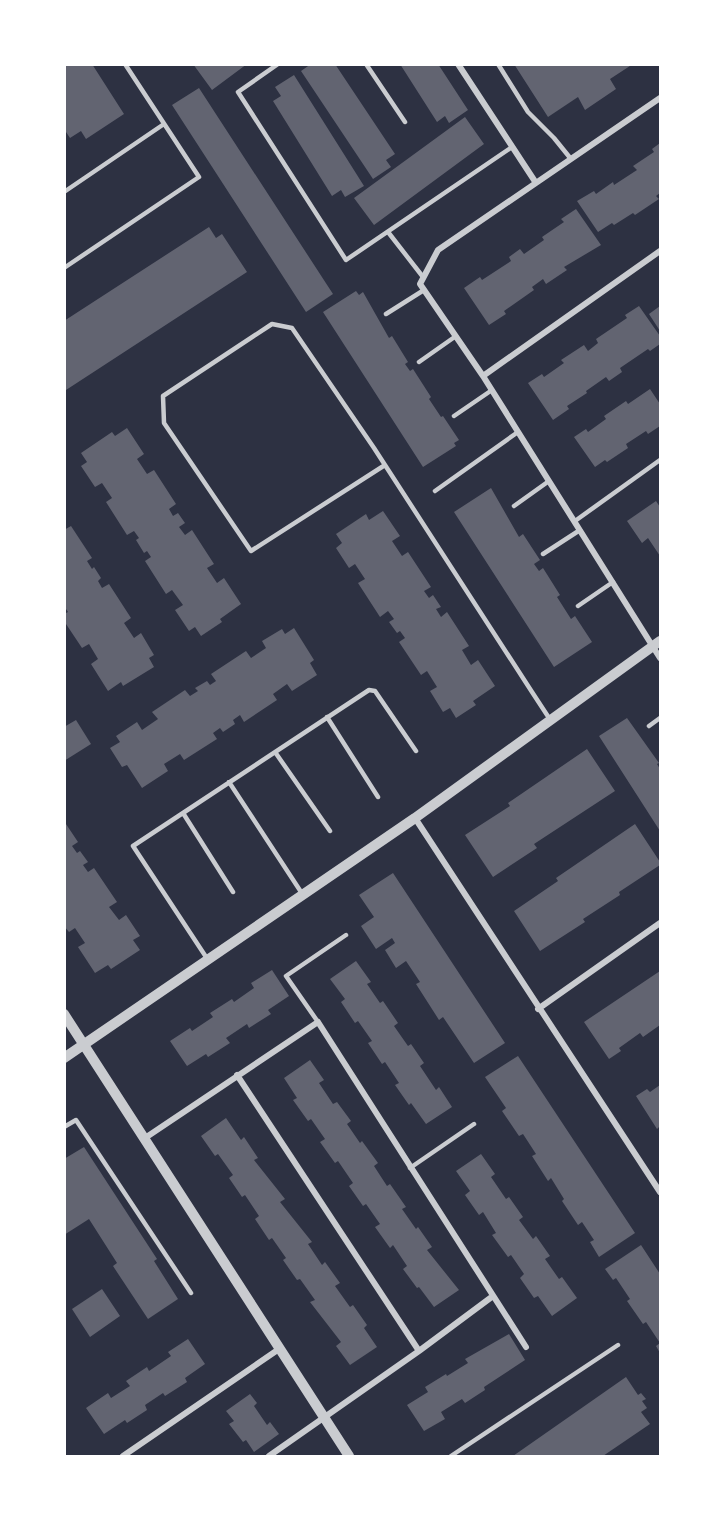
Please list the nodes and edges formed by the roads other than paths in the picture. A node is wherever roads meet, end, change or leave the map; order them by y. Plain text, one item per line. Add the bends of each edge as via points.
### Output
1 (125, 64) edge
2 (278, 64) edge
3 (366, 64) edge
4 (458, 64) edge
5 (498, 64) edge
6 (660, 98) edge
7 (405, 122) dead end
8 (164, 124) junction
9 (512, 147) junction
10 (571, 159) junction
11 (536, 183) junction
12 (64, 192) edge
13 (388, 232) junction
14 (660, 251) edge
15 (64, 268) edge
16 (423, 277) junction
17 (424, 291) junction
18 (386, 314) dead end
19 (456, 336) junction
20 (419, 362) dead end
21 (483, 376) junction
22 (492, 390) junction
23 (454, 416) dead end
24 (518, 432) junction
25 (660, 460) edge
26 (386, 465) junction
27 (549, 481) junction
28 (435, 491) dead end
29 (514, 506) dead end
30 (575, 521) junction
31 (580, 530) junction
32 (543, 554) dead end
33 (613, 582) junction
34 (578, 606) dead end
35 (657, 644) edge
36 (660, 658) edge
37 (327, 717) junction
38 (660, 718) edge
39 (551, 721) junction
40 (650, 726) dead end
41 (416, 751) dead end
42 (275, 752) junction
43 (229, 782) junction
44 (378, 797) dead end
45 (183, 813) junction
46 (415, 818) junction
47 (330, 831) dead end
48 (233, 892) dead end
49 (303, 895) junction
50 (660, 923) edge
51 (346, 935) dead end
52 (208, 960) junction
53 (538, 1008) junction
54 (64, 1014) edge
55 (318, 1022) junction
56 (84, 1044) junction
57 (64, 1058) edge
58 (237, 1075) junction
59 (474, 1124) dead end
60 (64, 1127) edge
61 (145, 1138) junction
62 (410, 1168) junction
63 (658, 1183) edge
64 (660, 1192) edge
65 (191, 1293) dead end
66 (493, 1296) junction
67 (618, 1345) dead end
68 (526, 1347) dead end
69 (279, 1348) junction
70 (419, 1351) junction
71 (324, 1419) junction
72 (123, 1456) edge
73 (269, 1456) edge
74 (349, 1456) edge
75 (451, 1456) edge

1 - 8 lane
2 - 13 lane via 238,92 346,260
3 - 7 lane
4 - 9 street
5 - 10 lane via 528,112
6 - 10 street
8 - 12 lane
8 - 15 lane via 199,177
9 - 11 street
9 - 13 lane
10 - 11 street
11 - 16 street via 438,250
13 - 16 lane
14 - 21 street
16 - 17 street via 420,284
17 - 18 lane
17 - 19 street
19 - 20 lane
19 - 21 street
21 - 22 street
22 - 23 lane
22 - 24 street
24 - 27 street
24 - 28 lane
25 - 30 lane
26 - 26 lane via 292,328 272,324 163,396 164,423 251,551
26 - 39 lane
27 - 29 lane
27 - 30 street
30 - 31 street
31 - 32 lane
31 - 33 street
33 - 34 lane
33 - 35 street
35 - 36 street
35 - 39 street
37 - 41 lane via 369,690 375,691
37 - 42 lane
37 - 44 lane
38 - 40 lane
39 - 46 street
42 - 43 lane
42 - 47 lane
43 - 45 lane
43 - 49 lane
45 - 48 lane
45 - 52 lane via 133,846
46 - 49 street
46 - 53 street
49 - 52 street
50 - 53 street
51 - 55 lane via 286,976
52 - 56 street
53 - 63 street
54 - 56 street
55 - 58 street
55 - 62 street
56 - 57 street
56 - 61 street
58 - 61 street
58 - 70 street
59 - 62 lane
60 - 65 lane via 76,1120
61 - 69 street
62 - 66 street
63 - 64 street
66 - 68 street
66 - 70 street
67 - 75 lane
69 - 71 street
69 - 72 street
70 - 71 street
71 - 73 street
71 - 74 street

